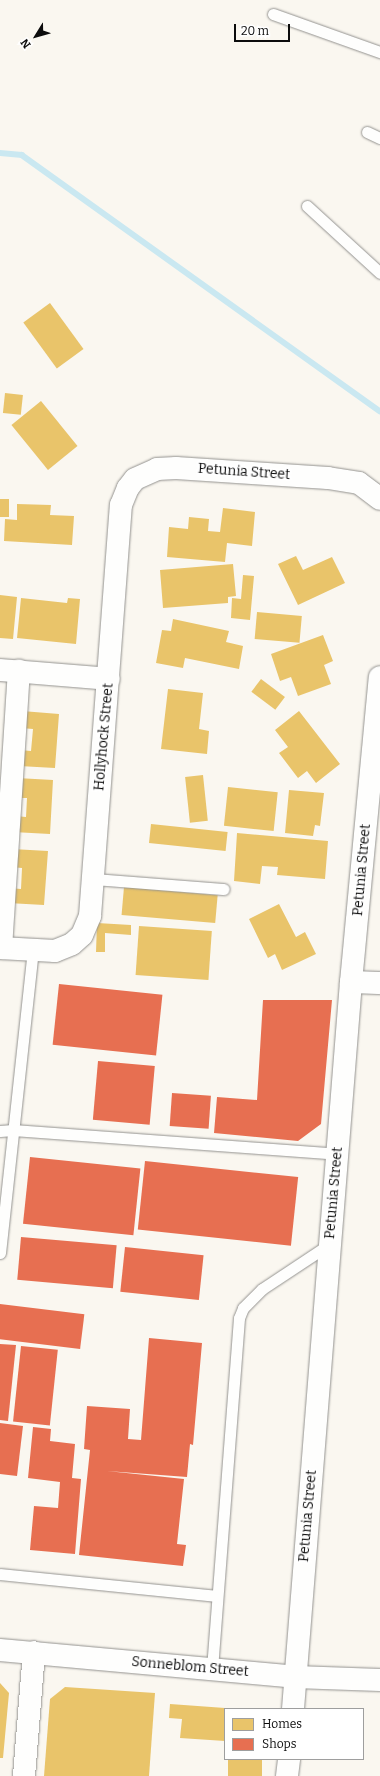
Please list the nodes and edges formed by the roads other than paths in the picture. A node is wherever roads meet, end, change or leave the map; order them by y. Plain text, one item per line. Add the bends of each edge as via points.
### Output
1 (272, 14) dead end
2 (380, 52) edge
3 (367, 132) dead end
4 (380, 138) edge
5 (307, 206) dead end
6 (380, 273) edge
7 (380, 499) edge
8 (121, 505) joint
9 (10, 670) edge
10 (380, 676) edge
11 (109, 679) junction
12 (93, 879) junction
13 (224, 889) dead end
14 (0, 948) edge
15 (33, 951) junction
16 (351, 982) junction
17 (380, 983) edge
18 (13, 1130) junction
19 (0, 1131) edge
20 (337, 1154) junction
21 (330, 1244) junction
22 (0, 1253) edge
23 (0, 1574) edge
24 (217, 1596) junction
25 (0, 1650) edge
26 (34, 1652) junction
27 (212, 1669) junction
28 (295, 1677) junction
29 (380, 1680) edge
30 (292, 1708) edge
31 (289, 1760) edge
32 (24, 1776) edge
33 (287, 1776) edge

1 - 2 lane
3 - 4 lane
5 - 6 lane
7 - 8 street, Petunia Street via 358,482 176,468 157,469 135,479
8 - 11 street, Hollyhock Street
9 - 11 street
9 - 14 street
10 - 16 street, Petunia Street
11 - 12 street, Hollyhock Street
12 - 13 lane
12 - 15 street, Hollyhock Street via 90,916 82,935 72,944 55,951
14 - 15 street
15 - 18 lane
16 - 17 street
16 - 20 street, Petunia Street
18 - 19 lane
18 - 20 lane
18 - 22 lane
20 - 21 street, Petunia Street
21 - 24 lane via 262,1289 243,1308 239,1318
21 - 28 street, Petunia Street
23 - 24 lane
24 - 27 lane
25 - 26 street, Sonneblom Street
26 - 27 street, Sonneblom Street
26 - 32 street
27 - 28 street, Sonneblom Street
28 - 29 street, Sonneblom Street
28 - 30 street, Petunia Street
31 - 33 street

